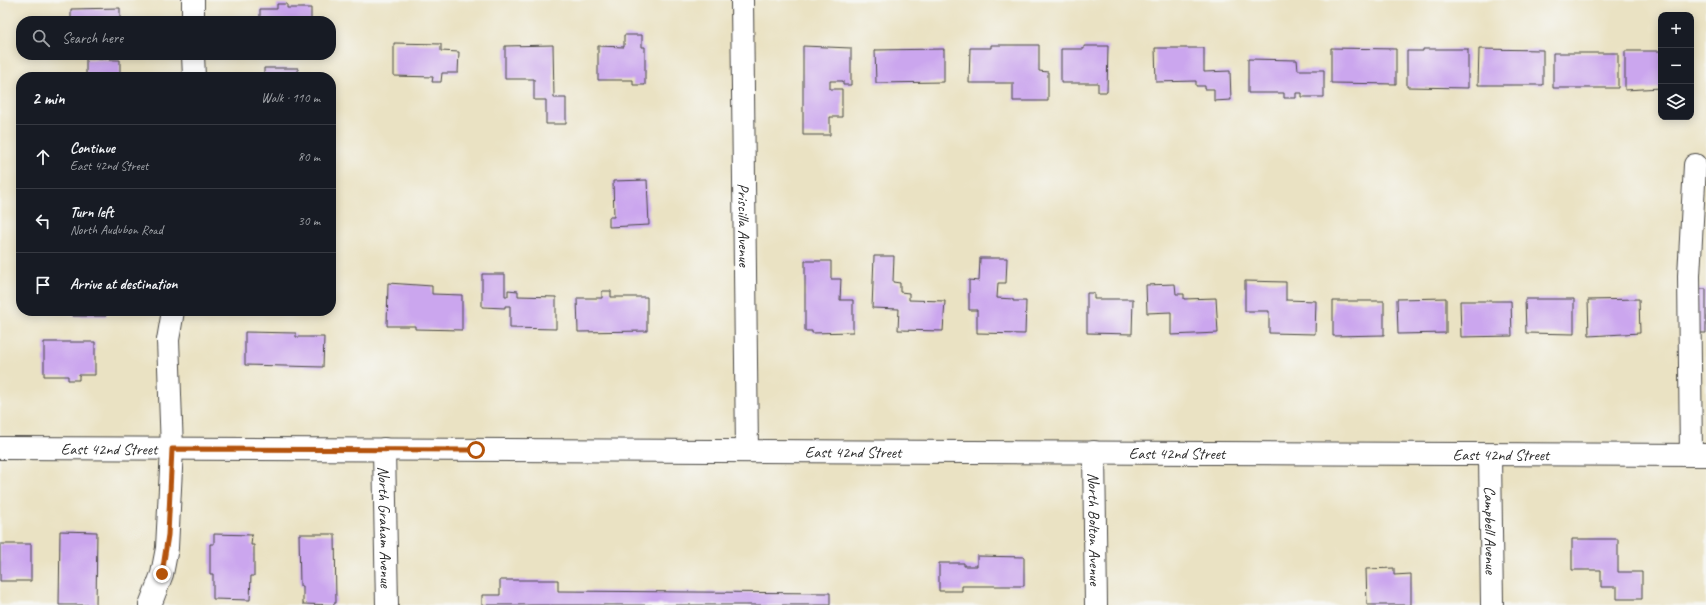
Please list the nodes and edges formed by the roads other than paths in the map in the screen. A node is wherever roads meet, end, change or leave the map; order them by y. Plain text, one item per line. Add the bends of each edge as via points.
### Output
1 (193, 0) edge
2 (742, 0) edge
3 (193, 16) edge
4 (193, 60) edge
5 (194, 72) edge
6 (1695, 165) dead end
7 (172, 316) edge
8 (0, 448) edge
9 (172, 449) junction
10 (384, 449) junction
11 (747, 451) junction
12 (1094, 452) junction
13 (1490, 455) junction
14 (1698, 455) edge
15 (150, 605) edge
16 (387, 605) edge
17 (1096, 605) edge
18 (1492, 605) edge

1 - 3 street
2 - 11 street, Priscilla Avenue
4 - 5 street
6 - 14 street via 1689,276
7 - 9 street via 168,340
8 - 9 street, East 42nd Street
9 - 10 street, East 42nd Street
9 - 15 street via 167,548 162,574
10 - 11 street, East 42nd Street
10 - 16 street, North Graham Avenue
11 - 12 street, East 42nd Street
12 - 13 street, East 42nd Street
12 - 17 street, North Bolton Avenue
13 - 14 street, East 42nd Street
13 - 18 street, Campbell Avenue

